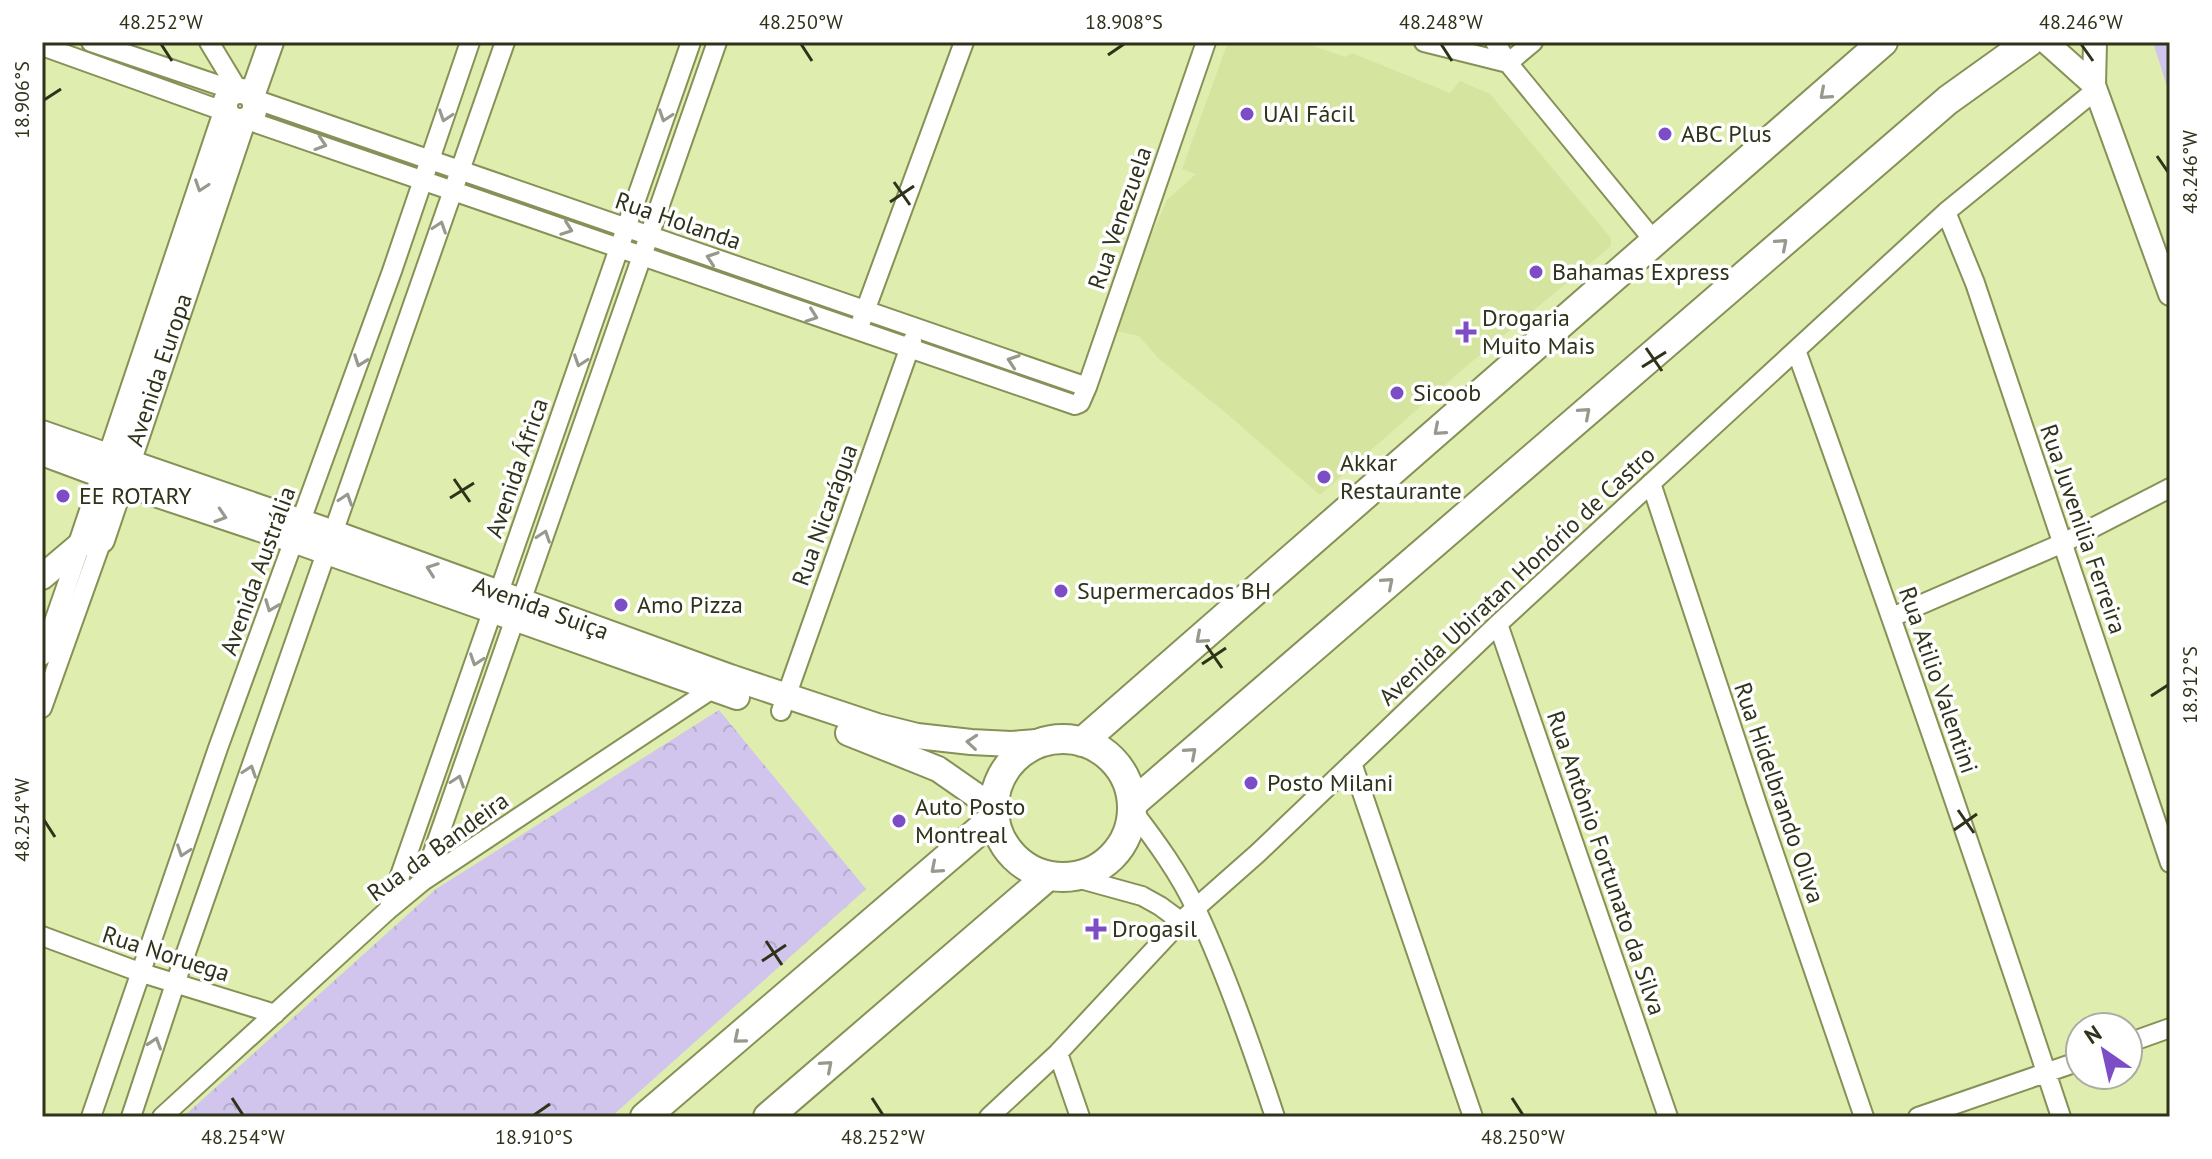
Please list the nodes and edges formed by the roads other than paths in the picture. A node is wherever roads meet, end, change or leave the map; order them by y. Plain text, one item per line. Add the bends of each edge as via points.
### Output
1 (91, 42) edge
2 (209, 42) edge
3 (257, 42) edge
4 (271, 42) edge
5 (470, 42) edge
6 (505, 42) edge
7 (691, 42) edge
8 (717, 42) edge
9 (964, 42) edge
10 (1206, 42) edge
11 (1424, 42) edge
12 (1495, 42) edge
13 (1533, 42) edge
14 (1883, 42) edge
15 (2029, 42) edge
16 (2046, 42) edge
17 (2095, 42) edge
18 (45, 49) edge
19 (1508, 63) junction
20 (2095, 88) junction
21 (240, 103) junction
22 (427, 170) junction
23 (457, 180) junction
24 (1946, 212) junction
25 (625, 228) junction
26 (648, 235) junction
27 (1655, 242) junction
28 (619, 248) junction
29 (641, 255) junction
30 (392, 271) junction
31 (423, 279) junction
32 (2170, 294) edge
33 (865, 311) junction
34 (916, 328) junction
35 (858, 332) junction
36 (909, 349) junction
37 (1796, 350) junction
38 (1087, 387) junction
39 (1075, 405) joint
40 (42, 432) edge
41 (42, 454) edge
42 (116, 470) junction
43 (1651, 483) junction
44 (537, 484) junction
45 (2170, 488) edge
46 (560, 490) junction
47 (298, 532) junction
48 (92, 542) junction
49 (330, 543) junction
50 (2063, 543) junction
51 (42, 577) edge
52 (506, 606) junction
53 (1892, 617) junction
54 (1498, 624) junction
55 (42, 656) edge
56 (721, 683) junction
57 (783, 704) junction
58 (42, 708) edge
59 (1050, 741) junction
60 (1082, 742) junction
61 (1352, 763) junction
62 (1132, 807) junction
63 (994, 813) junction
64 (2170, 863) edge
65 (1061, 876) junction
66 (423, 881) junction
67 (1195, 907) junction
68 (388, 910) junction
69 (1181, 921) junction
70 (42, 936) edge
71 (1208, 939) junction
72 (142, 973) junction
73 (175, 984) junction
74 (275, 1014) junction
75 (2170, 1028) edge
76 (2144, 1037) edge
77 (1058, 1053) junction
78 (2064, 1067) edge
79 (2046, 1073) junction
80 (91, 1117) edge
81 (131, 1117) edge
82 (162, 1117) edge
83 (645, 1117) edge
84 (768, 1117) edge
85 (989, 1117) edge
86 (1080, 1117) edge
87 (1275, 1117) edge
88 (1473, 1117) edge
89 (1668, 1117) edge
90 (1864, 1117) edge
91 (1918, 1117) edge
92 (2061, 1117) edge

1 - 21 street, Rua Holanda
2 - 21 street
3 - 21 main road, Avenida Europa
4 - 21 main road, Avenida Europa
5 -> 22 street, Avenida Austrália
6 - 23 street
7 -> 25 street, Avenida África
8 - 26 street, Avenida África
9 - 33 street
10 - 38 street, Rua Venezuela
11 - 19 street
12 - 19 street
13 - 19 street
14 -> 27 main road
62 -> 15 main road via 1948,100
16 - 20 street
17 - 20 street
18 - 21 street, Rua Holanda
19 - 27 street
20 - 24 street, Avenida Ubiratan Honório de Castro
20 - 32 street
21 - 22 street, Rua Holanda
21 - 42 main road, Avenida Europa
22 - 23 street, Rua Holanda
22 - 30 street, Avenida Austrália
23 - 25 street, Rua Holanda
23 -> 28 street, Rua Holanda
31 -> 23 street
24 - 37 street, Avenida Ubiratan Honório de Castro
24 - 50 street, Rua Juvenilia Ferreira
25 - 26 street, Rua Holanda
25 - 28 street, Avenida África
26 - 29 street, Avenida África
33 -> 26 street, Rua Holanda
27 -> 60 main road
28 - 29 street, Rua Holanda
28 -> 44 street, Avenida África
29 -> 35 street, Rua Holanda
29 - 46 street, Avenida África
30 - 31 street
30 -> 47 street, Avenida Austrália
49 -> 31 street
33 - 34 street, Rua Holanda
33 - 35 street
34 - 36 street, Rua Nicarágua
38 -> 34 street, Rua Holanda
35 - 36 street, Rua Holanda
36 - 39 street, Rua Holanda
36 - 57 street, Rua Nicarágua
37 - 43 street, Avenida Ubiratan Honório de Castro
37 - 53 street, Rua Atilio Valentini
38 - 39 street, Rua Venezuela
40 - 42 street, Avenida Suiça
41 - 42 street, Avenida Suiça
42 - 47 main road, Avenida Suiça
42 - 48 main road, Avenida Europa
43 - 54 street, Avenida Ubiratan Honório de Castro
43 - 90 street, Rua Hidelbrando Oliva
44 - 46 street
44 - 52 street, Avenida África
45 - 50 street
52 -> 46 street, Avenida África
47 - 49 main road, Avenida Suiça
47 -> 72 street, Avenida Austrália
48 - 51 main road
48 - 55 street, Avenida Europa
48 - 58 street, Avenida Europa
49 - 52 main road, Avenida Suiça
73 -> 49 street
50 - 53 street
50 - 64 street, Rua Juvenilia Ferreira
52 - 56 main road, Avenida Suiça
66 -> 52 street, Avenida África
52 -> 68 street, Avenida África
53 - 79 street, Rua Atilio Valentini
54 - 61 street, Avenida Ubiratan Honório de Castro
54 - 89 street, Rua Antônio Fortunato da Silva
56 - 57 main road, Avenida Suiça
56 - 66 street, Rua da Bandeira
59 -> 57 main road, Avenida Suiça via 1011,744 917,736
57 - 63 main road, Avenida Suiça via 938,769
59 - 60 main road
59 - 63 main road via 1016,758 1005,772
60 - 62 main road via 1117,765
61 - 67 street, Avenida Ubiratan Honório de Castro
61 - 88 street
62 - 65 main road via 1128,832 1105,864
62 - 67 street
63 - 65 main road via 1012,855 1028,868
63 -> 83 main road
65 - 69 street via 1142,896
84 -> 65 main road
66 - 68 street, Rua da Bandeira
67 - 69 street, Avenida Ubiratan Honório de Castro
67 - 71 street
68 - 74 street, Rua da Bandeira
69 - 71 street
69 - 77 street, Avenida Ubiratan Honório de Castro
70 - 72 street, Rua Noruega
71 - 87 street
72 - 73 street, Rua Noruega
72 - 80 street, Avenida Austrália
73 - 74 street, Rua Noruega
81 -> 73 street
74 - 82 street, Rua da Bandeira
75 - 76 street
77 - 85 street, Avenida Ubiratan Honório de Castro
77 - 86 street
78 - 79 street
79 - 91 street
79 - 92 street, Rua Atilio Valentini

